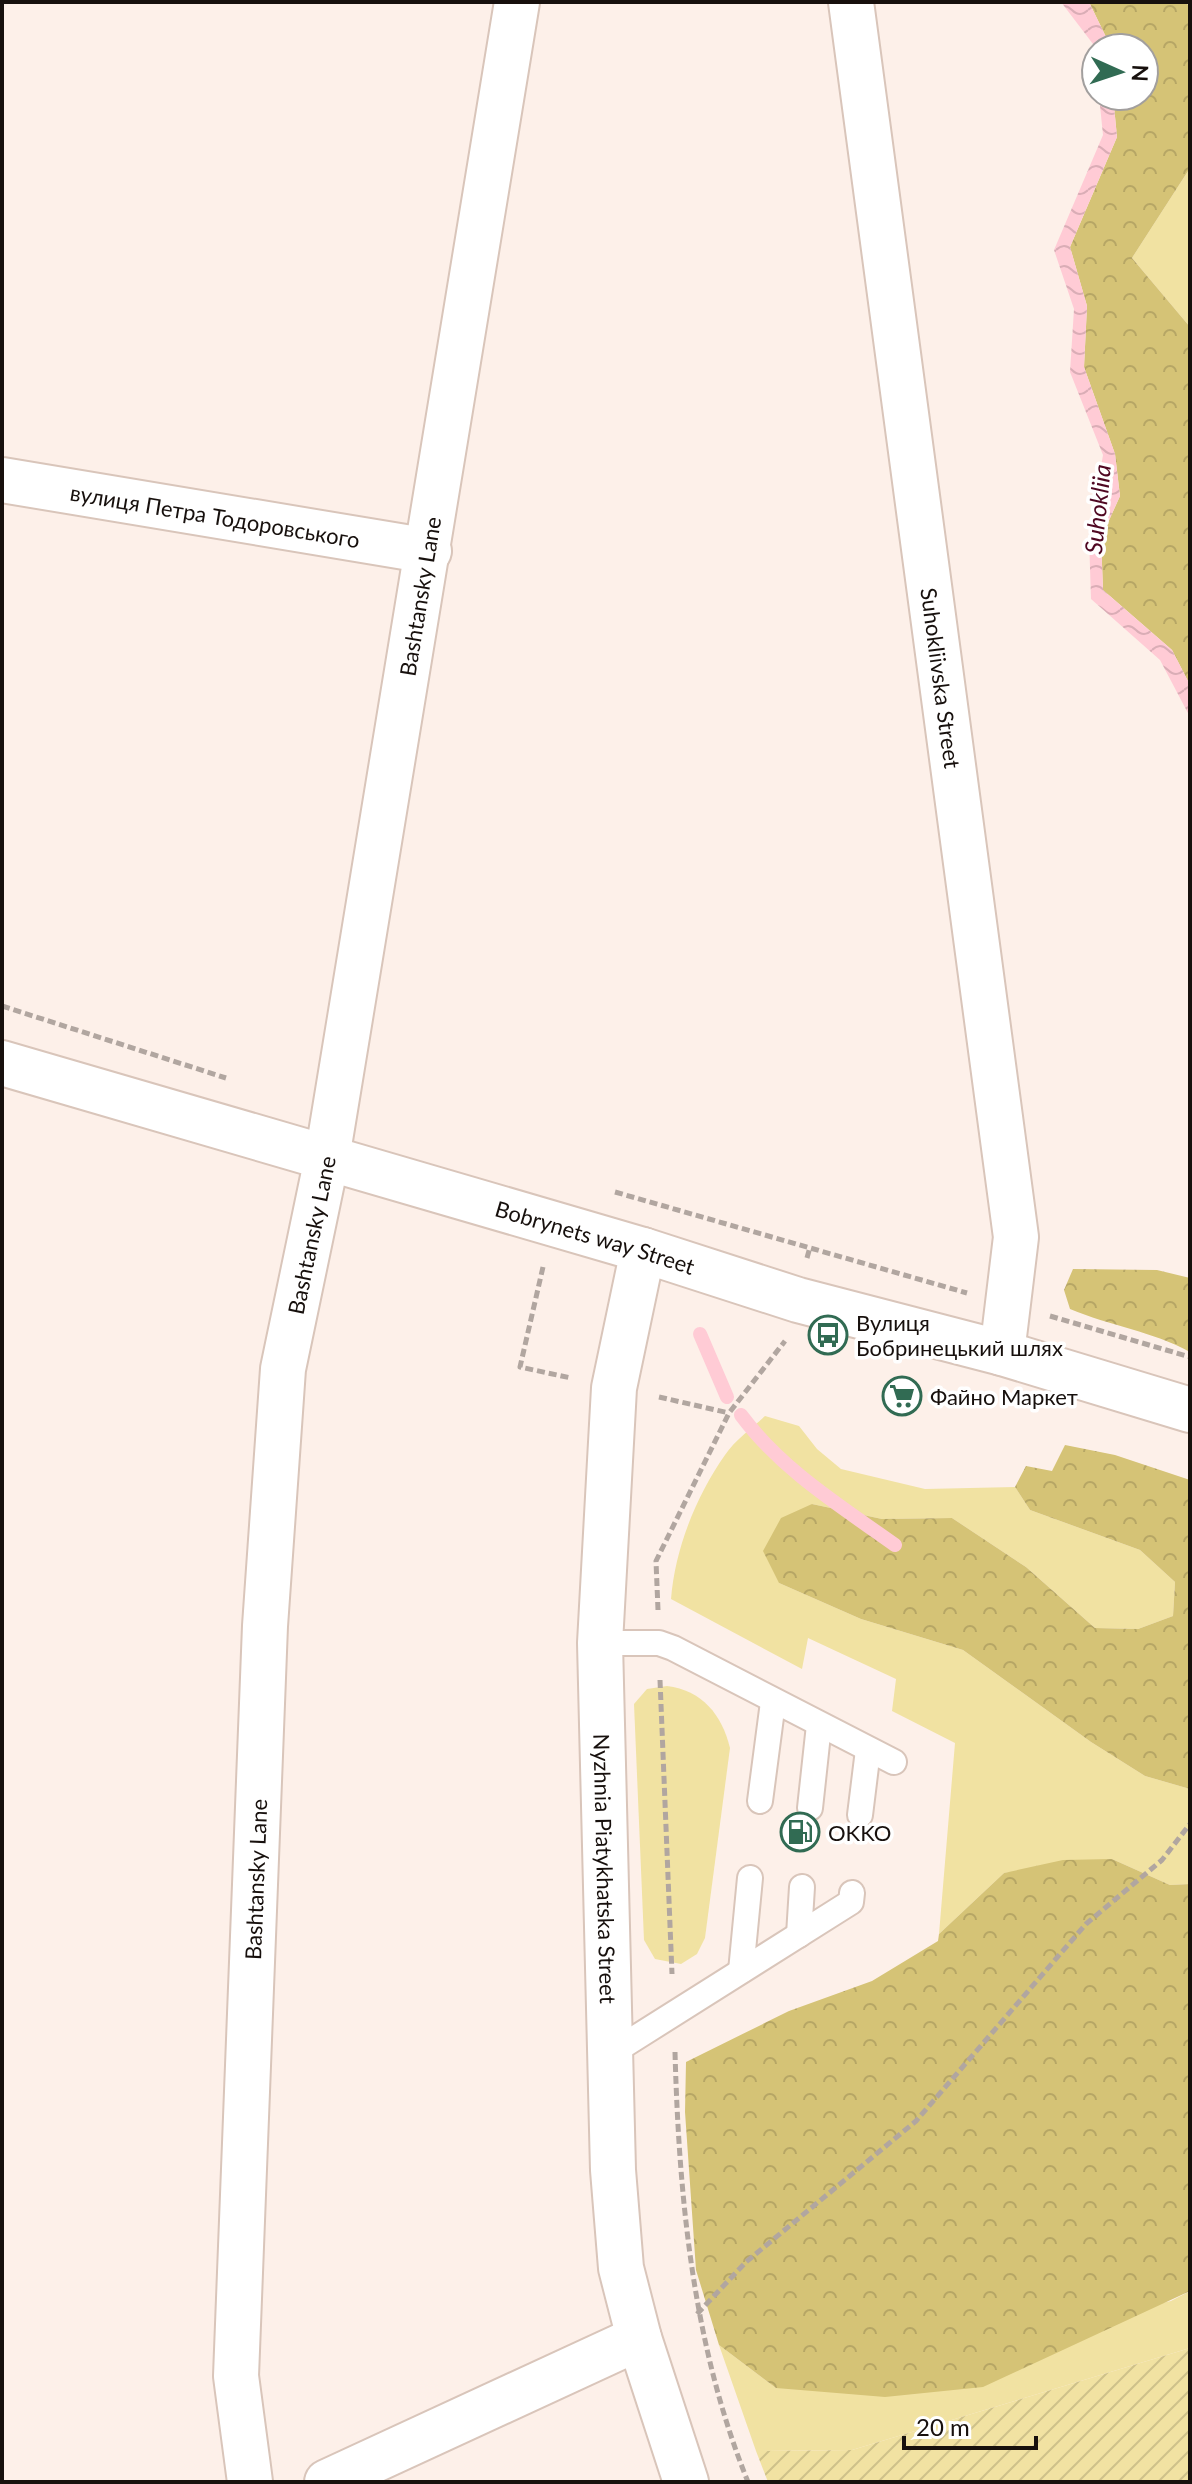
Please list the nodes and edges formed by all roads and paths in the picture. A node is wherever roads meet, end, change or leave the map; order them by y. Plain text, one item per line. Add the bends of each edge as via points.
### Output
1 (517, 2) edge
2 (851, 2) edge
3 (2, 480) edge
4 (429, 551) junction
5 (2, 1006) edge
6 (2, 1063) edge
7 (231, 1080) dead end
8 (327, 1158) junction
9 (605, 1189) dead end
10 (810, 1247) dead end
11 (643, 1250) junction
12 (789, 1335) dead end
13 (1002, 1353) junction
14 (1190, 1410) edge
15 (656, 1561) dead end
16 (600, 1643) junction
17 (773, 1702) junction
18 (819, 1725) junction
19 (868, 1750) junction
20 (894, 1762) dead end
21 (760, 1801) dead end
22 (810, 1808) dead end
23 (860, 1815) dead end
24 (1190, 1824) edge
25 (750, 1878) dead end
26 (802, 1887) dead end
27 (852, 1893) dead end
28 (799, 1935) junction
29 (741, 1971) junction
30 (610, 2054) junction
31 (639, 2338) junction
32 (250, 2482) edge
33 (327, 2482) edge
34 (686, 2482) edge
35 (748, 2482) edge

1 - 4 street, Bashtansky Lane
2 - 13 street, Suhokliivska Street via 1016,1237
3 - 4 street, вулиця Петра Тодоровського
4 - 8 street, Bashtansky Lane
5 - 7 path
6 - 8 street, Bobrynets way Street
8 - 11 street, Bobrynets way Street
8 - 32 street, Bashtansky Lane via 283,1369 265,1626 236,2376
9 - 10 path
11 - 13 street, Bobrynets way Street via 798,1300
11 - 16 street, Nyzhnia Piatykhatska Street via 614,1388
12 - 15 path via 729,1413
13 - 14 street, Bobrynets way Street
16 - 17 lane via 659,1643
16 - 30 street, Nyzhnia Piatykhatska Street
17 - 18 lane
17 - 21 lane
18 - 19 lane
18 - 22 lane
19 - 20 lane
19 - 23 lane
24 - 35 path via 1162,1860 1086,1924 916,2121 746,2262 697,2314 729,2434
25 - 29 lane
26 - 28 lane
27 - 28 lane via 851,1902
28 - 29 lane
29 - 30 lane
30 - 31 street, Nyzhnia Piatykhatska Street via 621,2268
31 - 33 street
31 - 34 street, Nyzhnia Piatykhatska Street

